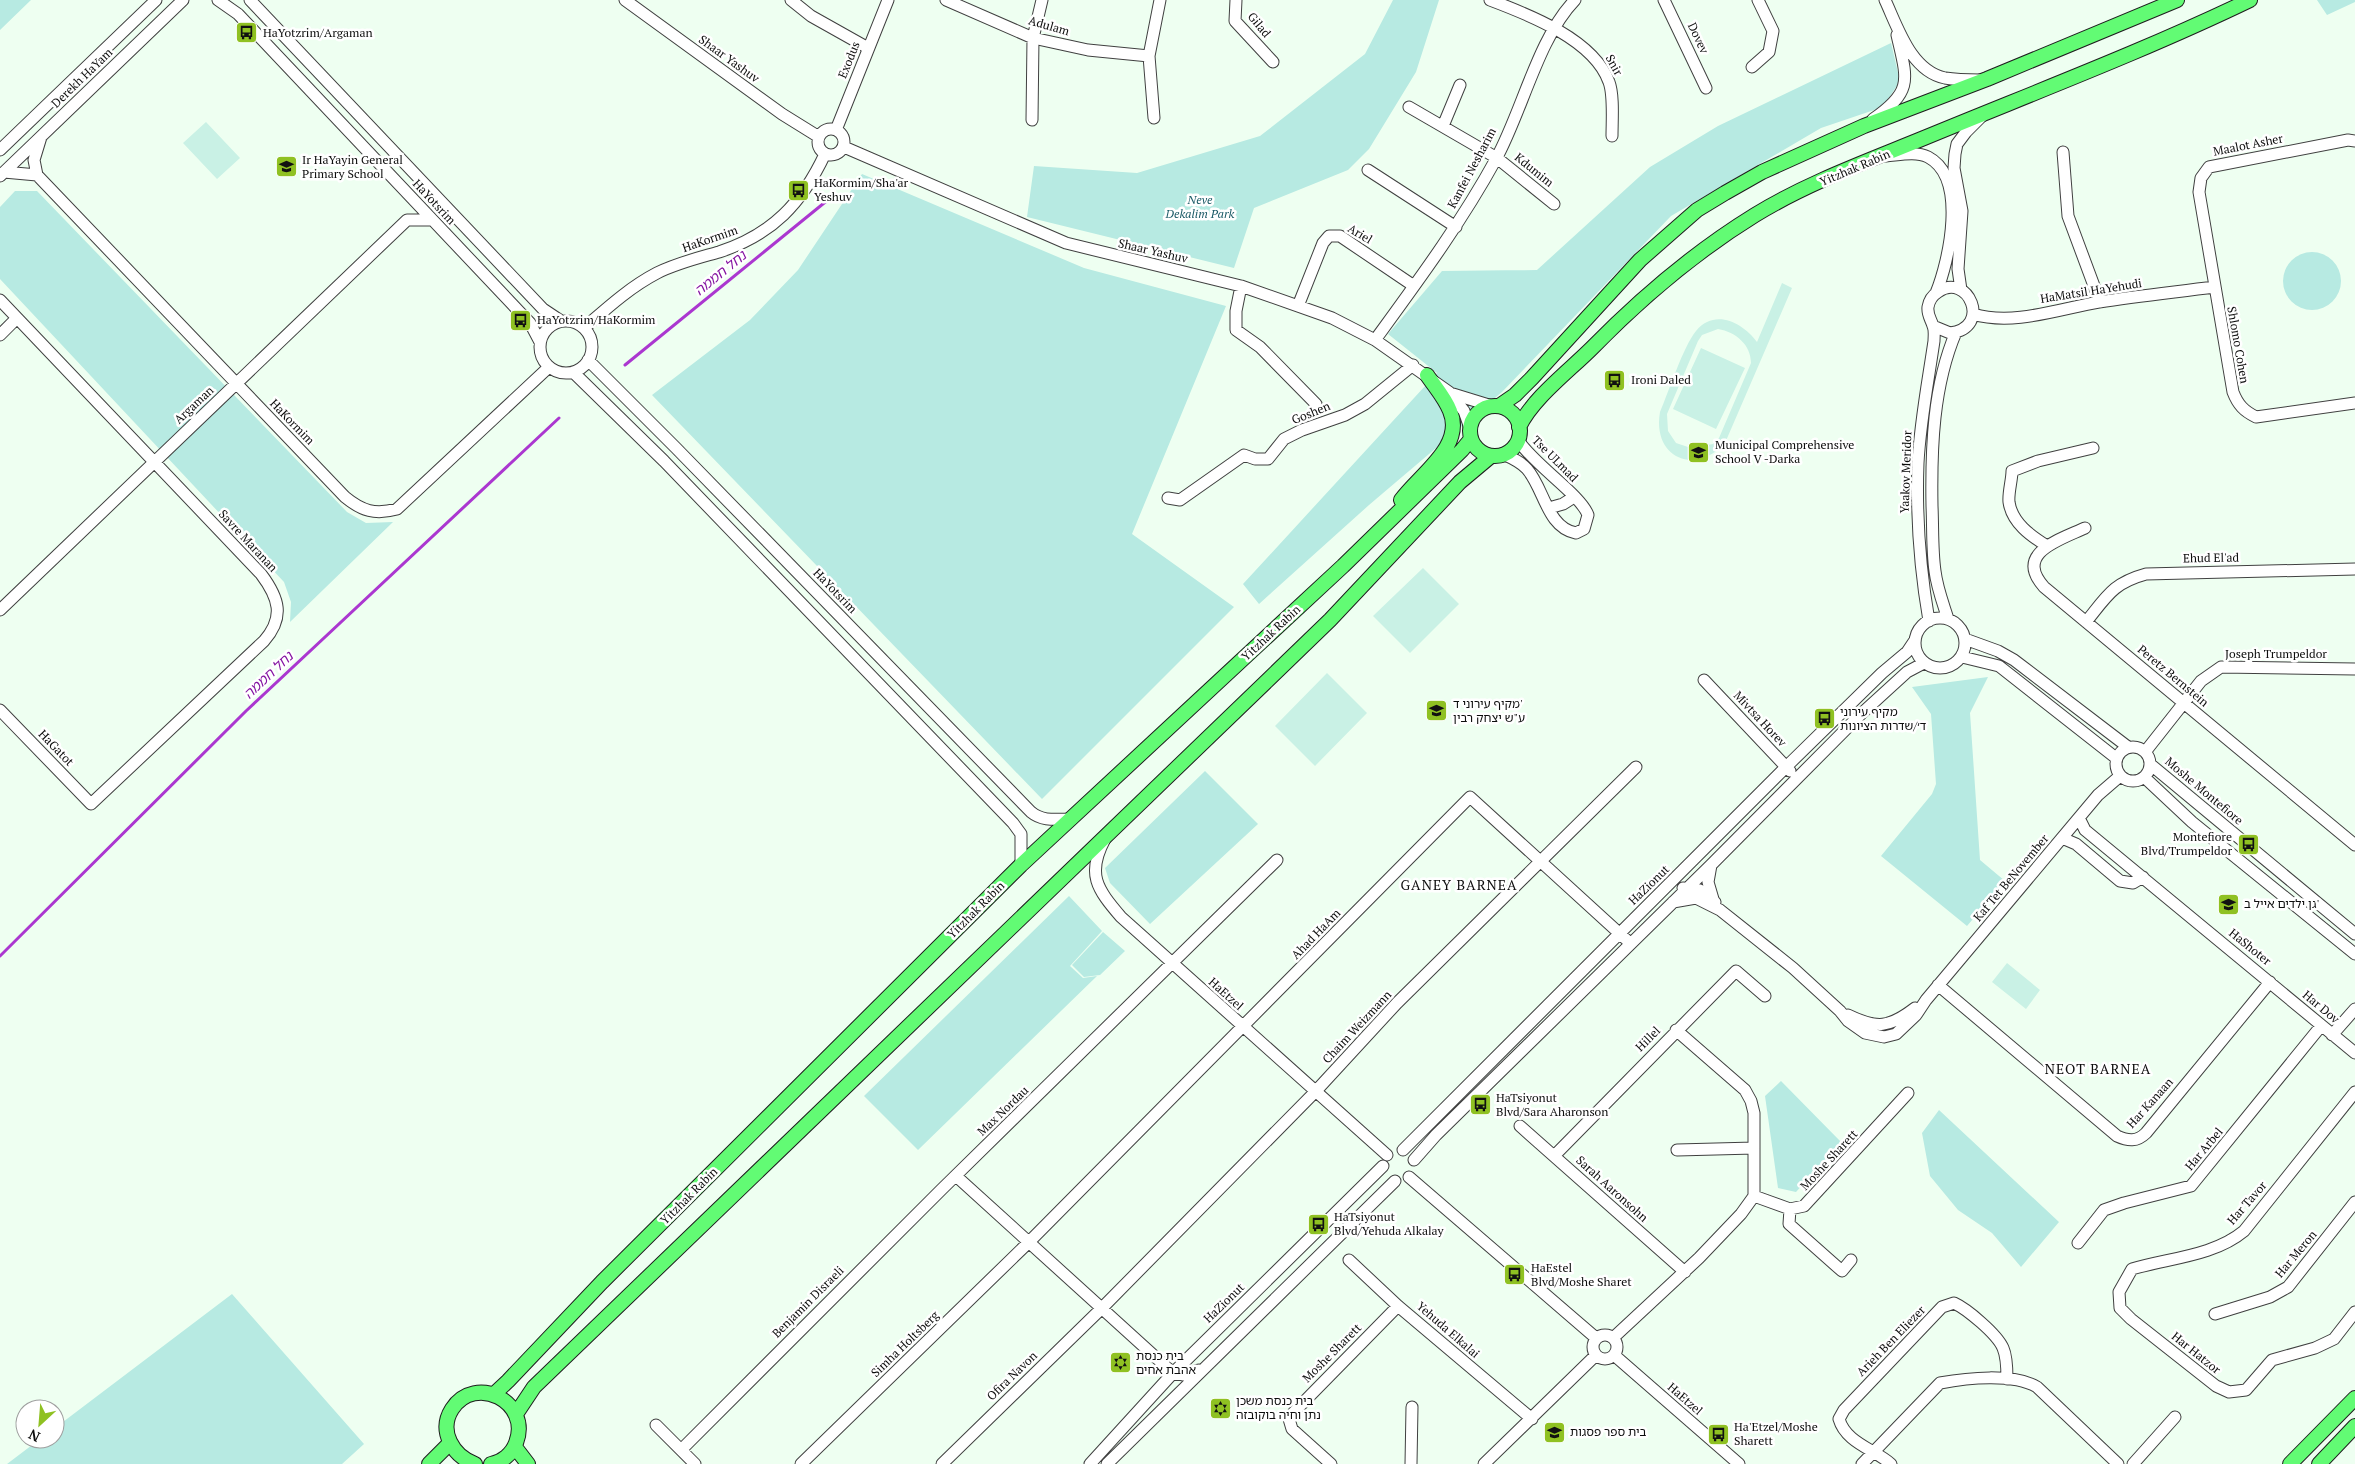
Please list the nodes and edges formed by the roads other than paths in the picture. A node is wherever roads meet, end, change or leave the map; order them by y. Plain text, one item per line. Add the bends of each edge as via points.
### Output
1 (156, 0) edge
2 (183, 0) edge
3 (218, 0) edge
4 (250, 0) edge
5 (625, 0) edge
6 (791, 0) edge
7 (888, 0) edge
8 (946, 0) edge
9 (1042, 0) edge
10 (1160, 0) edge
11 (1236, 0) edge
12 (1490, 0) edge
13 (1575, 0) edge
14 (1664, 0) edge
15 (1758, 0) edge
16 (1885, 0) edge
17 (2177, 0) edge
18 (2250, 0) edge
19 (638, 4) edge
20 (1894, 21) junction
21 (1554, 29) junction
22 (1033, 38) junction
23 (868, 48) junction
24 (1149, 56) junction
25 (1273, 62) dead end
26 (1752, 67) dead end
27 (1987, 80) junction
28 (1460, 85) dead end
29 (1706, 88) dead end
30 (1409, 107) dead end
31 (1985, 113) junction
32 (1154, 118) dead end
33 (1032, 120) dead end
34 (1443, 126) junction
35 (1864, 126) junction
36 (836, 130) junction
37 (1612, 136) dead end
38 (41, 137) junction
39 (819, 137) junction
40 (2355, 141) edge
41 (2, 145) edge
42 (844, 147) junction
43 (2063, 152) dead end
44 (825, 154) junction
45 (1880, 157) junction
46 (1497, 158) junction
47 (1368, 170) dead end
48 (2, 174) edge
49 (37, 175) junction
50 (408, 195) junction
51 (1554, 204) dead end
52 (407, 220) junction
53 (432, 220) junction
54 (1456, 227) junction
55 (1241, 286) junction
56 (1414, 286) junction
57 (2214, 287) junction
58 (1961, 290) junction
59 (1936, 293) junction
60 (0, 300) edge
61 (2100, 302) junction
62 (1298, 306) junction
63 (1974, 314) junction
64 (17, 318) junction
65 (561, 321) junction
66 (1934, 326) junction
67 (584, 328) junction
68 (1956, 332) junction
69 (0, 335) edge
70 (1375, 340) junction
71 (540, 342) junction
72 (588, 360) junction
73 (1413, 365) junction
74 (549, 367) junction
75 (573, 372) junction
76 (1427, 375) junction
77 (236, 384) junction
78 (1449, 392) junction
79 (1316, 404) dead end
80 (2355, 404) edge
81 (1496, 406) junction
82 (1470, 433) junction
83 (1519, 433) junction
84 (2093, 448) dead end
85 (1497, 455) junction
86 (154, 462) junction
87 (1574, 497) junction
88 (1168, 498) dead end
89 (1549, 508) junction
90 (1389, 521) junction
91 (2085, 528) dead end
92 (2047, 546) junction
93 (2355, 569) edge
94 (0, 610) edge
95 (1948, 619) junction
96 (1929, 621) junction
97 (2086, 622) junction
98 (1965, 639) junction
99 (1915, 640) junction
100 (1962, 656) junction
101 (1924, 663) junction
102 (2355, 669) edge
103 (1704, 680) dead end
104 (2183, 702) junction
105 (0, 710) edge
106 (2128, 747) junction
107 (2145, 752) junction
108 (2116, 758) junction
109 (2150, 764) junction
110 (1636, 767) dead end
111 (1786, 767) junction
112 (2120, 776) junction
113 (2144, 777) junction
114 (1797, 778) junction
115 (92, 804) joint
116 (2079, 818) junction
117 (1072, 819) junction
118 (1111, 831) junction
119 (2062, 838) junction
120 (2355, 845) edge
121 (1277, 860) dead end
122 (1540, 861) junction
123 (1021, 865) junction
124 (1711, 865) junction
125 (2143, 878) junction
126 (1688, 887) junction
127 (1660, 893) junction
128 (1714, 901) junction
129 (1673, 902) junction
130 (1726, 914) junction
131 (1619, 933) junction
132 (2355, 934) edge
133 (1630, 943) junction
134 (2355, 954) edge
135 (1171, 962) junction
136 (2270, 982) junction
137 (1938, 985) junction
138 (1765, 996) dead end
139 (2355, 1009) edge
140 (2321, 1026) junction
141 (1244, 1028) junction
142 (1676, 1030) junction
143 (2332, 1035) junction
144 (2355, 1053) edge
145 (1315, 1092) junction
146 (2355, 1092) edge
147 (1908, 1093) dead end
148 (1520, 1126) dead end
149 (1754, 1148) junction
150 (1403, 1150) junction
151 (1677, 1150) dead end
152 (1554, 1156) junction
153 (1414, 1160) junction
154 (1385, 1161) junction
155 (956, 1176) junction
156 (1409, 1177) junction
157 (1395, 1180) junction
158 (1754, 1196) junction
159 (2355, 1202) edge
160 (1790, 1209) junction
161 (1028, 1243) junction
162 (2078, 1243) dead end
163 (1349, 1260) dead end
164 (1851, 1260) dead end
165 (1685, 1272) junction
166 (1398, 1306) junction
167 (1102, 1308) junction
168 (2120, 1308) joint
169 (2355, 1312) edge
170 (2215, 1314) dead end
171 (1596, 1338) junction
172 (1613, 1338) junction
173 (1596, 1355) junction
174 (1614, 1355) junction
175 (1205, 1367) junction
176 (1173, 1373) junction
177 (2007, 1379) junction
178 (493, 1394) junction
179 (2355, 1398) edge
180 (1412, 1407) dead end
181 (516, 1414) junction
182 (2175, 1417) dead end
183 (1532, 1419) junction
184 (656, 1425) dead end
185 (2355, 1426) edge
186 (1132, 1437) junction
187 (450, 1443) junction
188 (515, 1447) junction
189 (681, 1450) junction
190 (1872, 1452) junction
191 (429, 1464) edge
192 (475, 1464) edge
193 (495, 1464) edge
194 (528, 1464) edge
195 (695, 1464) edge
196 (801, 1464) edge
197 (942, 1464) edge
198 (1090, 1464) edge
199 (1107, 1464) edge
200 (1331, 1464) edge
201 (1411, 1464) edge
202 (1484, 1464) edge
203 (1739, 1464) edge
204 (1862, 1464) edge
205 (1891, 1464) edge
206 (2118, 1464) edge
207 (2134, 1464) edge
208 (2290, 1464) edge
209 (2319, 1464) edge

1 - 41 street, Derekh HaYam
2 - 38 street, Derekh HaYam
3 - 50 street, HaYotsrim via 238,14
4 - 65 street, HaYotsrim via 543,309
5 - 19 street, Shaar Yashuv
6 - 23 street via 811,16
7 - 23 street, Exodus
8 - 22 street, Adulam
9 - 22 street
10 - 24 street
11 - 25 street, Gilad via 1236,21
12 - 21 street, Snir
13 - 21 street, Kanfei Nesharim
14 - 29 street, Dovev
15 - 26 street via 1773,31 1769,52
16 - 20 street
17 - 27 main road
18 - 31 main road, Yitzhak Rabin via 2198,25
19 - 39 street, Shaar Yashuv via 782,114
20 - 27 street via 1910,51 1927,71 1945,78
20 - 35 street via 1906,74 1902,92 1887,110
21 - 37 street, Snir via 1579,42 1598,61 1610,84
21 - 46 street, Kanfei Nesharim
22 - 24 street, Adulam via 1088,50
22 - 33 street
23 - 36 street, Exodus
24 - 32 street
27 - 35 main road
28 - 34 street
30 - 34 street, Kdumim
31 - 45 main road, Yitzhak Rabin
31 - 58 street via 1957,144 1955,154 1954,168 1962,211 1958,269
34 - 46 street, Kdumim
35 - 81 main road via 1762,172 1697,210 1640,260 1515,395
36 - 39 street via 824,131
36 - 42 street via 844,138
38 - 48 street, Derekh HaYam
38 - 49 street via 34,160
39 - 44 street via 819,149
40 - 57 street, Maalot Asher via 2209,167 2201,178 2199,192
42 - 44 street via 834,155
42 - 55 street, Shaar Yashuv via 1066,243
43 - 61 street via 2068,216
44 - 67 street, HaKormim via 802,196 769,227 748,240 658,273 629,290
45 - 59 street via 1926,156 1944,174 1949,194 1951,235
45 - 83 main road, Yitzhak Rabin via 1801,191 1757,214 1713,243 1623,316 1533,406
46 - 51 street, Kdumim
46 - 54 street, Kanfei Nesharim
47 - 54 street
48 - 49 street
49 - 77 street, HaKormim
50 - 52 street
50 - 53 street, HaYotsrim
52 - 53 street
52 - 77 street, Argaman
53 - 71 street, HaYotsrim via 530,323
54 - 56 street, Kanfei Nesharim
55 - 62 street, Shaar Yashuv
55 - 79 street, Goshen via 1236,330 1260,347
56 - 62 street, Ariel via 1340,236 1329,236 1322,243
56 - 70 street, Kanfei Nesharim
57 - 61 street, HaMatsil HaYehudi
57 - 80 street, Shlomo Cohen via 2233,392 2245,412 2267,417
58 - 59 street via 1948,288
58 - 63 street via 1970,298
59 - 66 street via 1928,305
60 - 64 street, Savre Maranan
61 - 63 street, HaMatsil HaYehudi via 1996,319
62 - 70 street, Shaar Yashuv via 1332,318
63 - 68 street via 1970,322
64 - 69 street
64 - 86 street, Savre Maranan
65 - 67 street
65 - 71 street via 549,327
66 - 68 street via 1941,331
66 - 96 street, Yaakov Meridor via 1918,464 1920,549
67 - 72 street via 592,347
68 - 95 street, Yaakov Meridor via 1935,414 1933,449 1935,571
70 - 73 street, Shaar Yashuv
71 - 74 street via 541,356
72 - 75 street
72 - 117 street, HaYotsrim via 1036,816
73 - 76 street, Shaar Yashuv
73 - 88 street, Goshen via 1365,404 1284,440 1268,460 1244,455 1180,500
74 - 75 street
74 - 77 street, HaKormim via 409,499 397,509 384,512 369,512 345,497
75 - 123 street via 1017,828 1021,834
76 - 78 street, Shaar Yashuv
76 - 90 main road via 1451,413 1453,435 1444,452 1408,490
77 - 86 street, Argaman
78 - 81 street, Shaar Yashuv via 1466,400
78 - 82 street, Shaar Yashuv via 1464,411
81 - 82 main road via 1486,407 1475,416
81 - 83 main road via 1510,412
82 - 85 main road via 1481,452
82 - 90 main road, Yitzhak Rabin via 1462,450
83 - 85 main road via 1512,449
83 - 87 street, Tse ULmad via 1538,464
84 - 92 street via 2038,461 2012,471 2010,503 2014,513 2030,535
85 - 89 street, Tse ULmad via 1528,469
85 - 118 main road via 1460,482 1330,620
86 - 94 street, Argaman
86 - 115 street, Savre Maranan via 261,574 277,602 277,616 273,631 264,641
87 - 89 street, Tse ULmad
87 - 89 street, Tse ULmad via 1588,515 1580,532 1564,529
90 - 117 main road, Yitzhak Rabin
91 - 92 street
92 - 97 street, Peretz Bernstein via 2037,554 2034,565 2036,577
93 - 97 street, Ehud El'ad via 2146,574 2127,579 2112,590
95 - 96 street
95 - 98 street via 1959,627
96 - 99 street via 1922,626
97 - 104 street, Peretz Bernstein
98 - 100 street
98 - 106 street via 2014,660
99 - 101 street
99 - 111 street, HaZionut via 1907,652
100 - 101 street via 1956,663 1940,668
100 - 108 street via 1999,666
101 - 114 street via 1907,672
102 - 104 street, Joseph Trumpeldor via 2220,667 2201,681
103 - 111 street, Mivtsa Horev
104 - 107 street, Joseph Trumpeldor
104 - 120 street, Peretz Bernstein
105 - 115 street, HaGatot
106 - 107 street via 2137,747
106 - 108 street
107 - 109 street
108 - 112 street
109 - 113 street
109 - 132 street, Moshe Montefiore
110 - 122 street, Chaim Weizmann
111 - 114 street, Mivtsa Horev
111 - 127 street, HaZionut
112 - 113 street via 2129,781
112 - 116 street, Kaf Tet BeNovember via 2098,794
113 - 134 street via 2192,822
114 - 124 street
116 - 119 street, Kaf Tet BeNovember
116 - 125 street, HaShoter via 2085,830
117 - 123 main road, Yitzhak Rabin
118 - 135 street, HaEtzel via 1096,862 1097,884 1104,898 1121,917
118 - 181 main road via 534,1387
119 - 125 street via 2076,844 2120,881 2132,883
119 - 137 street, Kaf Tet BeNovember
121 - 135 street, Max Nordau
122 - 131 street, Ahad HaAm
122 - 141 street, Ahad HaAm via 1470,798
122 - 145 street, Chaim Weizmann via 1397,1003
123 - 178 main road, Yitzhak Rabin
124 - 126 street
124 - 128 street via 1708,882
125 - 136 street, HaShoter
126 - 127 street
126 - 128 street, Kaf Tet BeNovember via 1704,892
126 - 129 street
127 - 131 street, HaZionut
128 - 130 street, Kaf Tet BeNovember
129 - 130 street, Kaf Tet BeNovember via 1696,898
129 - 133 street
130 - 137 street, Kaf Tet BeNovember via 1840,1011 1869,1025 1883,1026 1904,1016 1926,1000
131 - 133 street, Ahad HaAm
131 - 150 street, HaZionut
133 - 153 street via 1436,1134
135 - 141 street, HaEtzel
135 - 155 street, Max Nordau
136 - 137 street, Har Kanaan via 2137,1140 2116,1136
136 - 140 street, Har Dov
138 - 142 street, Hillel via 1736,970
139 - 143 street
140 - 143 street, Har Dov
140 - 162 street, Har Arbel via 2190,1186 2104,1210
141 - 145 street, HaEtzel
141 - 161 street, Ahad HaAm
142 - 149 street via 1745,1090 1754,1113
142 - 152 street, Hillel
143 - 144 street, Har Dov
145 - 154 street, HaEtzel
145 - 167 street, Chaim Weizmann
146 - 168 street, Har Tavor via 2244,1231 2230,1242 2132,1269 2119,1292
147 - 160 street, Moshe Sharett via 1804,1206
148 - 152 street, Sarah Aaronsohn
149 - 151 street
149 - 158 street
150 - 153 street
150 - 154 street via 1394,1151
152 - 165 street, Sarah Aaronsohn
153 - 156 street via 1414,1170
154 - 157 street via 1387,1175
154 - 176 street, HaZionut
155 - 161 street
155 - 189 street, Benjamin Disraeli
156 - 157 street
156 - 171 street
157 - 175 street
158 - 160 street
158 - 165 street
159 - 170 street, Har Meron via 2288,1287 2270,1297
160 - 164 street via 1789,1224 1842,1271
161 - 167 street
161 - 196 street, Simha Holtsberg
163 - 166 street, Yehuda Elkalai
165 - 172 street
166 - 183 street, Yehuda Elkalai
166 - 200 street, Moshe Sharett via 1289,1419 1292,1429
167 - 176 street
167 - 197 street, Ofira Navon
168 - 169 street, Har Hatzor via 2216,1386 2229,1392 2246,1390 2272,1360 2334,1339
171 - 172 street via 1604,1334
171 - 173 street via 1593,1345
172 - 174 street via 1617,1346
173 - 174 street via 1605,1359
173 - 183 street
174 - 203 street, HaEtzel
175 - 176 street via 1184,1375
175 - 186 street
176 - 186 street via 1166,1393
176 - 198 street, HaZionut
177 - 190 street via 1940,1383
177 - 190 street, Arieh Ben Eliezer via 2003,1347 1992,1334 1966,1309 1954,1303 1942,1307 1839,1419 1841,1426
177 - 206 street via 2026,1380 2037,1387
178 - 181 main road via 510,1404
178 - 187 main road via 469,1395 452,1409 447,1428
179 - 208 main road
180 - 201 street
181 - 188 main road via 519,1436
182 - 207 street
183 - 202 street
184 - 189 street
185 - 209 main road
186 - 199 street
187 - 191 main road
187 - 192 main road via 462,1457
188 - 193 main road
188 - 194 main road
189 - 195 street
190 - 204 street
190 - 205 street, Arieh Ben Eliezer

